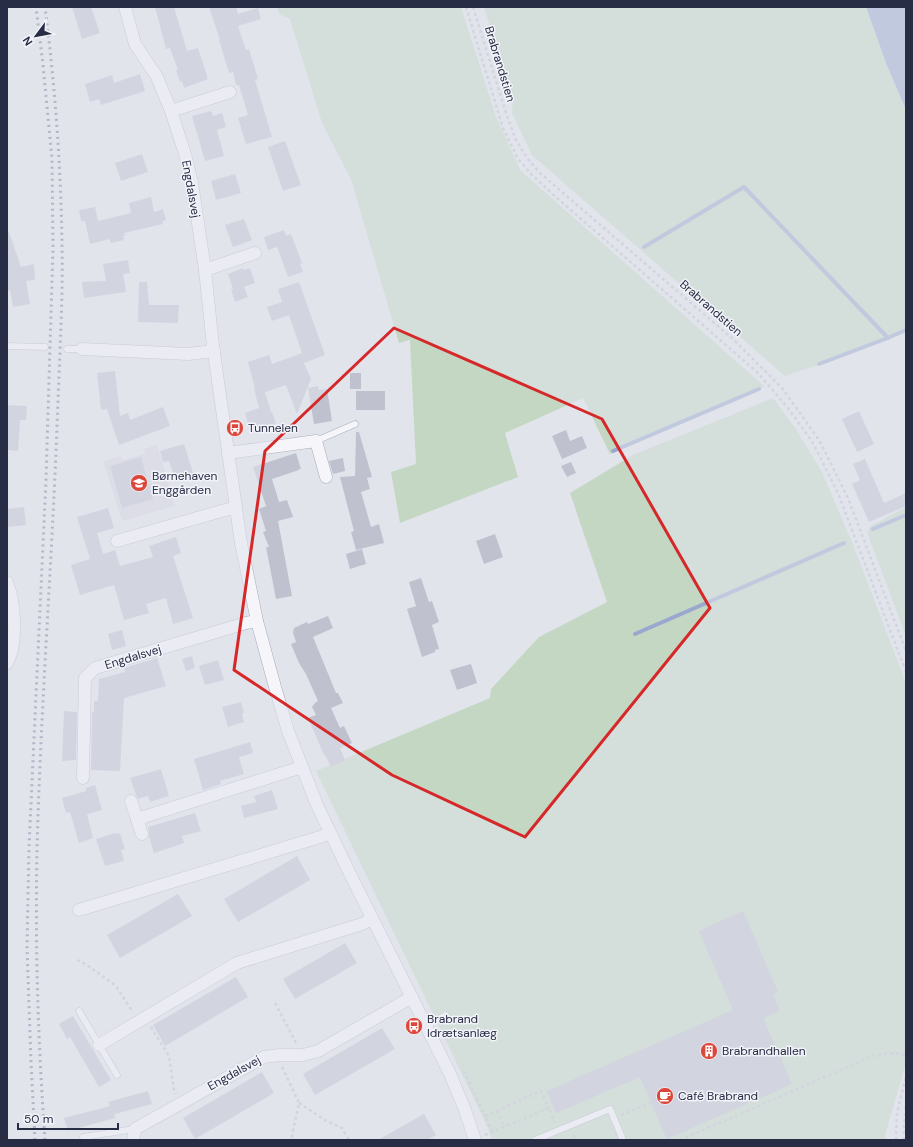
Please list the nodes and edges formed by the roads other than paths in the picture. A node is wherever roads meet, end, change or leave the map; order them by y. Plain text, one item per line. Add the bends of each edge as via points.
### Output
1 (125, 7) edge
2 (230, 92) dead end
3 (171, 111) junction
4 (255, 253) dead end
5 (205, 270) junction
6 (7, 346) edge
7 (45, 347) dead end
8 (67, 349) dead end
9 (82, 349) joint
10 (214, 351) junction
11 (355, 424) dead end
12 (316, 441) junction
13 (228, 453) junction
14 (326, 477) dead end
15 (236, 508) junction
16 (117, 541) dead end
17 (7, 582) edge
18 (257, 620) junction
19 (7, 664) edge
20 (302, 767) junction
21 (83, 778) dead end
22 (131, 801) dead end
23 (137, 819) junction
24 (330, 833) junction
25 (142, 834) dead end
26 (79, 910) dead end
27 (372, 919) junction
28 (412, 997) junction
29 (79, 1011) dead end
30 (446, 1015) dead end
31 (426, 1026) junction
32 (99, 1045) junction
33 (117, 1075) dead end
34 (134, 1135) edge
35 (83, 1137) dead end
36 (475, 1139) edge
37 (535, 1140) edge
38 (623, 1140) edge

1 - 3 street, Engdalsvej via 136,44 156,77
2 - 3 street
3 - 5 street, Engdalsvej via 192,183
4 - 5 street
5 - 10 street, Engdalsvej
6 - 7 lane
8 - 9 lane
9 - 10 street via 188,354
10 - 13 street, Engdalsvej
11 - 12 lane
12 - 13 street
12 - 14 street
13 - 15 street, Engdalsvej
15 - 16 street
15 - 18 street, Engdalsvej
17 - 19 street via 13,611 14,638
18 - 20 street, Engdalsvej via 288,731
18 - 21 street, Engdalsvej via 95,668 85,678
20 - 23 street
20 - 24 street, Engdalsvej
22 - 23 street
23 - 25 street
24 - 26 street
24 - 27 street, Engdalsvej
27 - 28 street, Engdalsvej
27 - 32 street via 237,963
28 - 31 street, Engdalsvej
28 - 34 street, Engdalsvej via 318,1051 303,1055 264,1057 181,1103
29 - 32 lane
30 - 31 lane
31 - 36 street, Engdalsvej via 452,1078
32 - 33 lane
34 - 35 lane
37 - 38 lane via 610,1109

